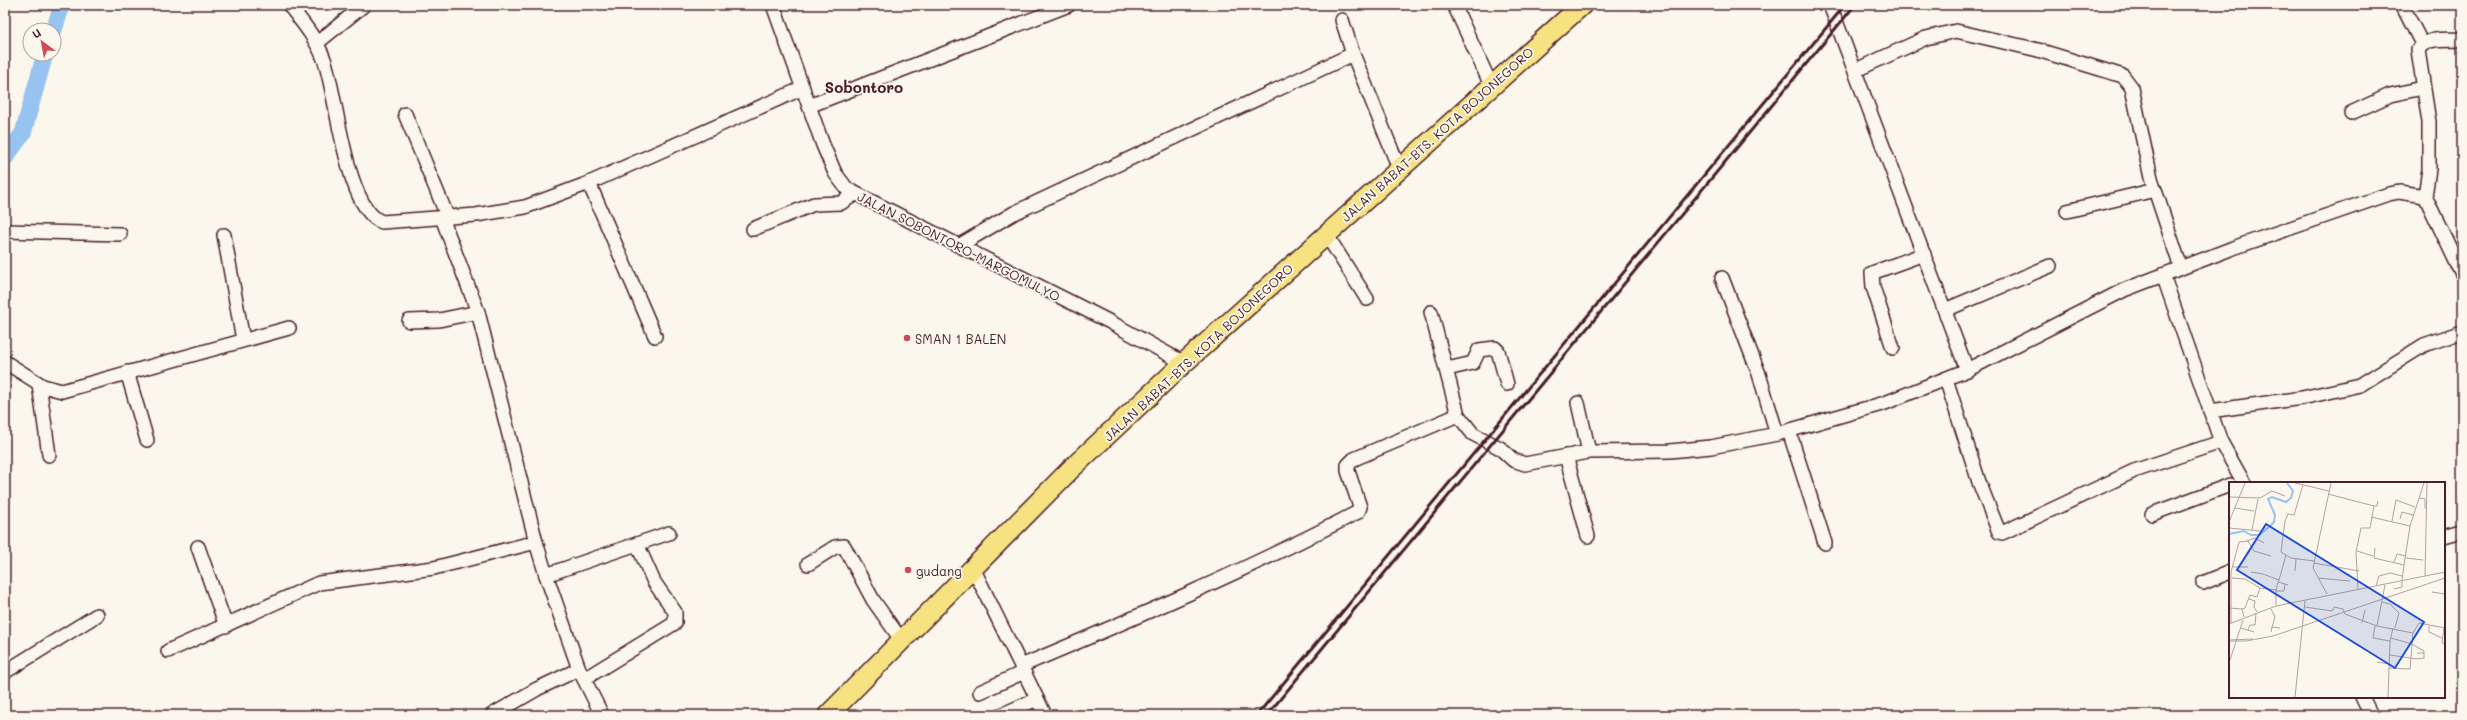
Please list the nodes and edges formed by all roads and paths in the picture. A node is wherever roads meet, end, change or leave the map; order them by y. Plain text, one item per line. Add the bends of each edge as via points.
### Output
1 (289, 5) edge
2 (364, 5) edge
3 (774, 5) edge
4 (1069, 5) edge
5 (1454, 5) edge
6 (1582, 5) edge
7 (1830, 5) edge
8 (2402, 5) edge
9 (1342, 20) dead end
10 (2462, 39) edge
11 (317, 43) junction
12 (2422, 44) junction
13 (1353, 54) junction
14 (1856, 70) junction
15 (1491, 85) junction
16 (804, 88) junction
17 (2423, 88) junction
18 (809, 106) junction
19 (2351, 113) dead end
20 (406, 114) dead end
21 (1399, 168) junction
22 (589, 183) junction
23 (2155, 190) junction
24 (855, 194) junction
25 (2425, 196) junction
26 (2067, 211) dead end
27 (445, 218) junction
28 (754, 230) dead end
29 (5, 231) edge
30 (120, 234) dead end
31 (1326, 234) junction
32 (224, 235) dead end
33 (960, 245) junction
34 (1924, 254) junction
35 (2050, 266) dead end
36 (2181, 268) junction
37 (2462, 274) edge
38 (2163, 275) junction
39 (1722, 278) dead end
40 (1367, 299) dead end
41 (1944, 310) junction
42 (478, 312) junction
43 (1431, 312) dead end
44 (408, 321) dead end
45 (289, 328) dead end
46 (2462, 332) edge
47 (655, 336) dead end
48 (244, 340) junction
49 (1893, 348) dead end
50 (5, 362) edge
51 (1184, 363) junction
52 (1447, 369) junction
53 (1967, 370) junction
54 (127, 372) junction
55 (1946, 378) junction
56 (39, 384) junction
57 (1507, 384) dead end
58 (1578, 403) dead end
59 (2210, 411) junction
60 (1458, 415) junction
61 (1783, 433) junction
62 (147, 440) dead end
63 (2221, 442) junction
64 (1589, 452) junction
65 (49, 454) dead end
66 (1566, 456) junction
67 (2238, 482) edge
68 (2229, 486) edge
69 (2152, 514) dead end
70 (2462, 531) edge
71 (669, 533) dead end
72 (1588, 536) dead end
73 (2445, 536) edge
74 (536, 542) junction
75 (1825, 543) dead end
76 (637, 544) junction
77 (198, 547) dead end
78 (808, 564) dead end
79 (974, 570) junction
80 (2229, 572) edge
81 (546, 575) junction
82 (2203, 583) dead end
83 (97, 615) dead end
84 (226, 626) junction
85 (902, 641) junction
86 (168, 651) dead end
87 (1022, 669) junction
88 (5, 672) edge
89 (582, 674) junction
90 (980, 692) dead end
91 (2362, 698) edge
92 (1037, 699) junction
93 (492, 715) edge
94 (602, 715) edge
95 (828, 715) edge
96 (1001, 715) edge
97 (1045, 715) edge
98 (2371, 715) edge

1 - 11 street
2 - 11 street
3 - 16 street, JALAN SOBONTORO-MARGOMULYO
4 - 18 street
5 - 15 street
6 - 15 highway, JALAN BABAT-BTS. KOTA BOJONEGORO
7 - 14 street
8 - 12 street
9 - 13 street
10 - 12 street via 2428,41
11 - 27 street via 329,78 348,165 364,204 382,222
12 - 17 street via 2418,50
13 - 21 street
13 - 33 street via 1014,213
14 - 23 street via 1926,38 1956,32 2038,50 2123,76 2132,88
14 - 34 street
15 - 21 highway, JALAN BABAT-BTS. KOTA BOJONEGORO
16 - 18 street, JALAN SOBONTORO-MARGOMULYO
16 - 22 street
17 - 19 street via 2390,95
17 - 25 street via 2429,143
18 - 24 street, JALAN SOBONTORO-MARGOMULYO via 835,173 847,189
20 - 27 street
21 - 31 highway, JALAN BABAT-BTS. KOTA BOJONEGORO
22 - 27 street via 516,210
22 - 47 street
23 - 26 street
23 - 36 street
24 - 28 street via 840,203 814,204
24 - 33 street, JALAN SOBONTORO-MARGOMULYO
25 - 36 street via 2399,192 2389,194
25 - 37 street
27 - 42 street
29 - 30 street
31 - 40 street
31 - 51 highway, JALAN BABAT-BTS. KOTA BOJONEGORO
32 - 48 street
33 - 51 street, JALAN SOBONTORO-MARGOMULYO
34 - 41 street
34 - 49 street via 1872,273 1873,287
35 - 41 street
36 - 38 street
38 - 53 street via 2092,306
38 - 59 street
39 - 61 street
41 - 53 street
42 - 44 street via 439,320
42 - 74 street
43 - 52 street
45 - 48 street
46 - 59 street via 2424,345 2360,386 2302,398
48 - 54 street
50 - 56 street
51 - 79 highway, JALAN BABAT-BTS. KOTA BOJONEGORO via 1071,469
52 - 57 street via 1473,363 1479,350 1495,348
52 - 60 street
53 - 55 street
54 - 56 street via 62,391
54 - 62 street
55 - 61 street via 1885,403
55 - 63 street via 1980,482 2001,533 2134,471
56 - 65 street
58 - 64 street
59 - 63 street
60 - 66 street via 1473,434 1500,448 1519,463 1540,462
60 - 87 street via 1354,459 1348,465 1348,471 1360,507 1358,512 1148,613
61 - 64 street via 1711,447
61 - 75 street
63 - 67 street
64 - 66 street
66 - 72 street
68 - 69 street
70 - 73 street
71 - 76 street
74 - 81 street
74 - 84 street via 434,568 319,583
76 - 81 street
76 - 89 street via 654,582 675,612 674,623
77 - 84 street
78 - 85 street via 835,547 844,546 873,600
79 - 85 highway, JALAN BABAT-BTS. KOTA BOJONEGORO
79 - 87 street
80 - 82 street
81 - 89 street
83 - 88 street
84 - 86 street
85 - 95 highway, JALAN BABAT-BTS. KOTA BOJONEGORO
87 - 90 street
87 - 92 street
89 - 93 street
89 - 94 street
91 - 98 street
92 - 96 street
92 - 97 street

